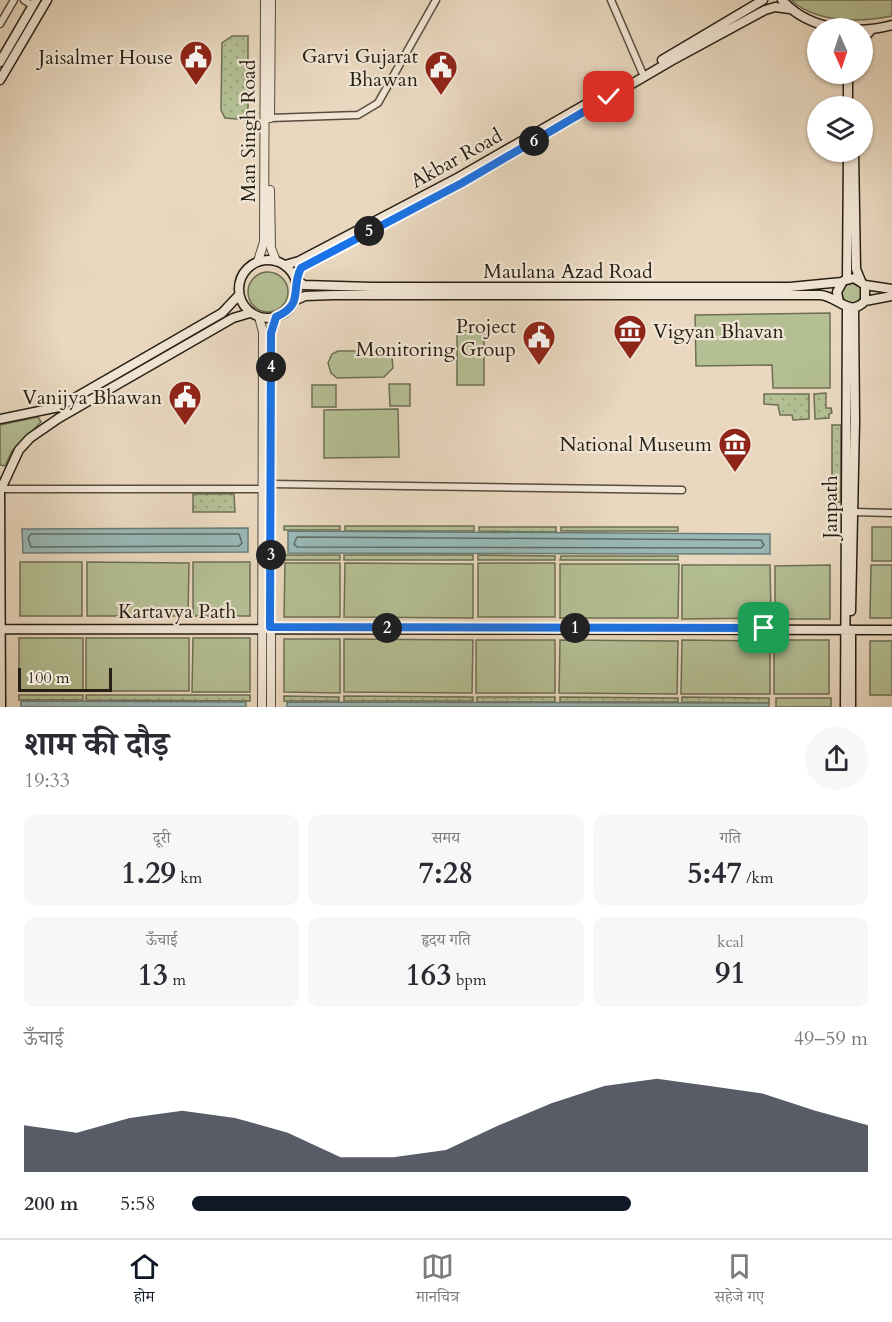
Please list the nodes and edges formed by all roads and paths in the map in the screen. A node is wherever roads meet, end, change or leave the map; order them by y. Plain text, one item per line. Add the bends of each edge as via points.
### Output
1 (14, 0) edge
2 (24, 0) edge
3 (47, 0) edge
4 (265, 0) edge
5 (271, 0) edge
6 (436, 0) edge
7 (611, 0) edge
8 (763, 0) edge
9 (782, 0) edge
10 (35, 3) edge
11 (790, 9) junction
12 (807, 19) edge
13 (0, 24) edge
14 (892, 25) edge
15 (873, 29) edge
16 (0, 62) edge
17 (642, 72) junction
18 (0, 80) edge
19 (270, 118) junction
20 (848, 162) edge
21 (854, 162) edge
22 (260, 261) junction
23 (281, 263) junction
24 (296, 279) junction
25 (844, 280) junction
26 (863, 283) junction
27 (892, 289) edge
28 (239, 296) junction
29 (892, 296) edge
30 (296, 300) junction
31 (865, 301) junction
32 (839, 302) junction
33 (851, 308) junction
34 (250, 313) junction
35 (260, 317) junction
36 (276, 317) junction
37 (46, 410) junction
38 (0, 419) edge
39 (52, 423) junction
40 (271, 484) junction
41 (1, 488) edge
42 (263, 489) junction
43 (682, 490) dead end
44 (853, 512) junction
45 (892, 513) edge
46 (266, 627) junction
47 (3, 629) junction
48 (849, 629) junction
49 (892, 630) edge
50 (1, 707) edge
51 (262, 707) edge
52 (271, 707) edge
53 (845, 707) edge
54 (851, 707) edge

1 - 13 street
2 - 10 street
3 - 18 main road
4 - 22 street, Man Singh Road via 264,242
5 - 19 street, Man Singh Road
6 - 19 street via 378,103 358,115
7 - 17 street
8 - 17 main road, Akbar Road
9 - 11 main road
10 - 16 main road
11 - 12 main road
11 - 24 main road, Akbar Road via 765,10 671,61 462,183 314,259 301,268
14 - 15 main road
17 - 23 main road, Akbar Road via 459,177 298,261
19 - 23 street, Man Singh Road via 270,237 271,248
20 - 25 main road
21 - 26 main road via 856,269
22 - 23 main road
22 - 28 main road via 245,271 238,287
23 - 24 main road
24 - 25 main road, Maulana Azad Road via 304,285 372,287 778,287 819,286
24 - 30 main road
25 - 26 main road
25 - 32 main road via 837,292
26 - 27 main road
26 - 31 main road
28 - 34 main road
28 - 37 main road via 222,313 59,407
29 - 31 main road
30 - 32 main road, Maulana Azad Road via 333,295 761,295 826,296
30 - 36 main road via 285,314
31 - 33 main road
32 - 33 main road
33 - 44 main road, Janpath
33 - 48 main road, Janpath
34 - 35 main road
34 - 39 main road via 233,318
35 - 36 main road
35 - 42 street
36 - 40 street via 271,333
37 - 38 main road
37 - 39 main road
39 - 41 main road via 19,450
40 - 43 street
40 - 46 street
41 - 42 street
41 - 47 main road
42 - 46 street
44 - 45 street
44 - 48 main road, Janpath
46 - 47 main road, Kartavya Path
46 - 48 main road, Kartavya Path
46 - 51 street
46 - 52 street
47 - 50 main road
48 - 49 main road, Kartavya Path
48 - 53 main road, Janpath
48 - 54 main road, Janpath

